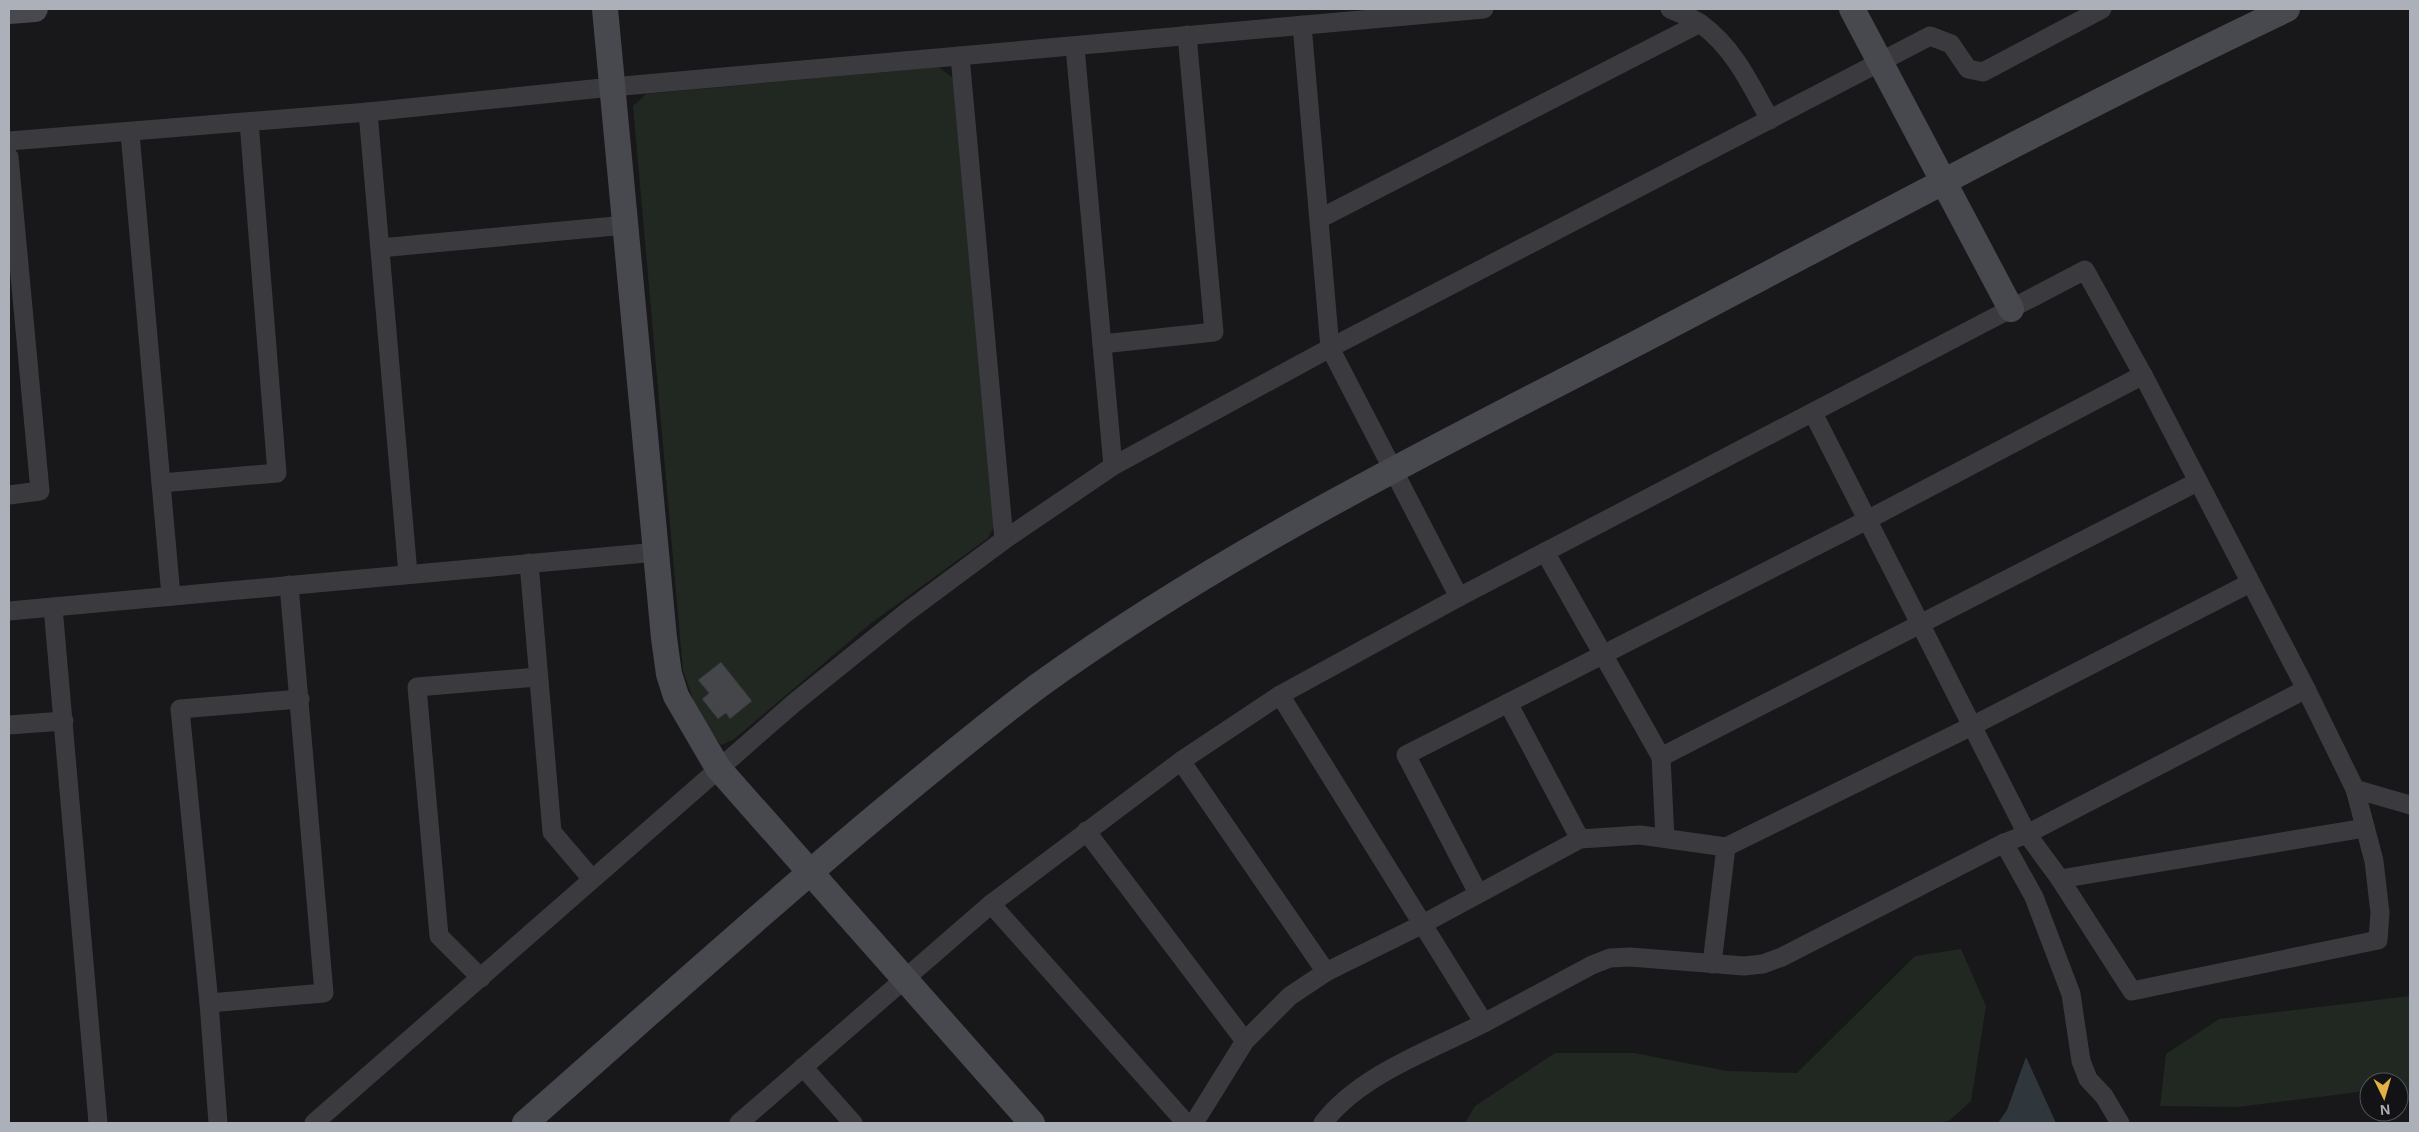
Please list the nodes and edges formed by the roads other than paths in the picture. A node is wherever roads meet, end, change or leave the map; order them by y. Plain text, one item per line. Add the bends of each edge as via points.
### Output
1 (36, 9) edge
2 (605, 9) edge
3 (1484, 9) edge
4 (1670, 9) edge
5 (1852, 9) edge
6 (2102, 9) edge
7 (2287, 9) edge
8 (9, 12) edge
9 (1700, 23) junction
10 (1302, 25) junction
11 (1187, 35) junction
12 (1075, 47) junction
13 (960, 56) junction
14 (1881, 62) junction
15 (612, 87) junction
16 (368, 112) junction
17 (1770, 120) junction
18 (249, 122) junction
19 (130, 133) junction
20 (9, 141) edge
21 (9, 157) edge
22 (1944, 182) junction
23 (1321, 218) junction
24 (626, 225) junction
25 (380, 248) junction
26 (13, 251) edge
27 (2011, 309) junction
28 (1102, 344) junction
29 (1330, 348) junction
30 (2142, 375) junction
31 (1813, 413) junction
32 (1113, 466) junction
33 (1393, 470) junction
34 (2197, 482) junction
35 (161, 483) junction
36 (9, 495) edge
37 (1867, 520) junction
38 (1004, 540) junction
39 (657, 552) junction
40 (1545, 552) junction
41 (529, 564) junction
42 (408, 574) junction
43 (2250, 583) junction
44 (289, 585) junction
45 (171, 596) junction
46 (1459, 597) junction
47 (53, 607) junction
48 (9, 611) edge
49 (1920, 624) junction
50 (1604, 654) junction
51 (537, 677) junction
52 (2306, 689) junction
53 (1280, 695) junction
54 (300, 699) junction
55 (1508, 703) junction
56 (64, 721) junction
57 (9, 725) edge
58 (1972, 726) junction
59 (1661, 757) junction
60 (1181, 761) junction
61 (718, 768) junction
62 (2354, 789) junction
63 (2410, 805) edge
64 (2365, 828) junction
65 (1086, 832) junction
66 (2027, 834) junction
67 (1665, 838) junction
68 (1580, 839) junction
69 (2004, 843) junction
70 (1726, 847) junction
71 (810, 872) junction
72 (592, 879) junction
73 (2060, 879) junction
74 (1478, 893) junction
75 (991, 904) junction
76 (1421, 924) junction
77 (1712, 964) junction
78 (1326, 972) junction
79 (481, 978) junction
80 (904, 980) junction
81 (209, 1002) junction
82 (1484, 1023) junction
83 (1245, 1041) junction
84 (804, 1067) junction
85 (98, 1123) edge
86 (218, 1123) edge
87 (314, 1123) edge
88 (525, 1123) edge
89 (739, 1123) edge
90 (853, 1123) edge
91 (1032, 1123) edge
92 (1186, 1123) edge
93 (1194, 1123) edge
94 (1323, 1123) edge
95 (2120, 1123) edge

1 - 8 street
2 - 15 street
3 - 10 street
4 - 9 street
5 - 14 street
6 - 14 street via 1983,72 1968,69 1950,44 1930,36
7 - 22 street
9 - 17 street via 1721,41 1742,70
9 - 23 street
10 - 11 street
10 - 23 street
11 - 12 street
11 - 28 street via 1214,332
12 - 13 street
12 - 28 street
13 - 15 street
13 - 38 street
14 - 17 street
14 - 22 street
15 - 16 street
15 - 24 street
16 - 18 street
16 - 25 street
17 - 29 street
18 - 19 street
18 - 35 street via 278,473
19 - 20 street
19 - 35 street
21 - 26 street
22 - 27 street
22 - 33 street
23 - 29 street
24 - 25 street
24 - 39 street
25 - 42 street
26 - 36 street via 40,491
27 - 30 street via 2085,270
27 - 31 street
28 - 32 street
29 - 32 street
29 - 33 street
30 - 34 street
30 - 37 street
31 - 37 street
31 - 40 street
32 - 38 street
33 - 46 street
33 - 71 street via 1256,544 1181,589 1041,684
34 - 43 street
34 - 49 street
35 - 45 street
37 - 49 street
37 - 50 street
38 - 61 street via 907,612
39 - 41 street
39 - 61 street via 669,674 676,696
40 - 46 street
40 - 50 street
41 - 42 street
41 - 51 street
42 - 44 street
43 - 52 street
43 - 58 street
44 - 45 street
44 - 54 street
45 - 47 street
46 - 53 street
47 - 48 street
47 - 56 street
49 - 58 street
49 - 59 street
50 - 55 street
50 - 59 street
51 - 72 street via 552,832
51 - 79 street via 418,687 439,936
52 - 62 street
52 - 66 street
53 - 60 street
53 - 76 street
54 - 81 street via 324,993
54 - 81 street via 180,710
55 - 68 street
55 - 74 street via 1406,755
56 - 57 street
56 - 85 street
58 - 66 street
58 - 70 street
59 - 67 street
60 - 65 street
60 - 78 street
61 - 71 street
61 - 72 street
62 - 63 street
62 - 64 street
64 - 73 street
64 - 73 street via 2374,861 2380,914 2378,940 2132,991
65 - 75 street
65 - 83 street
66 - 69 street
66 - 73 street
67 - 68 street via 1640,834
67 - 70 street
68 - 74 street
69 - 77 street via 1782,957 1754,966
69 - 95 street via 2034,897 2071,994 2081,1061 2088,1079 2104,1096
70 - 77 street
71 - 80 street
71 - 88 street
72 - 79 street
74 - 76 street
75 - 80 street
75 - 92 street
76 - 78 street
76 - 82 street
77 - 82 street via 1610,958 1592,964
78 - 83 street via 1290,996
79 - 87 street
80 - 84 street
80 - 91 street
81 - 86 street
82 - 94 street via 1358,1089
83 - 93 street
84 - 89 street
84 - 90 street

